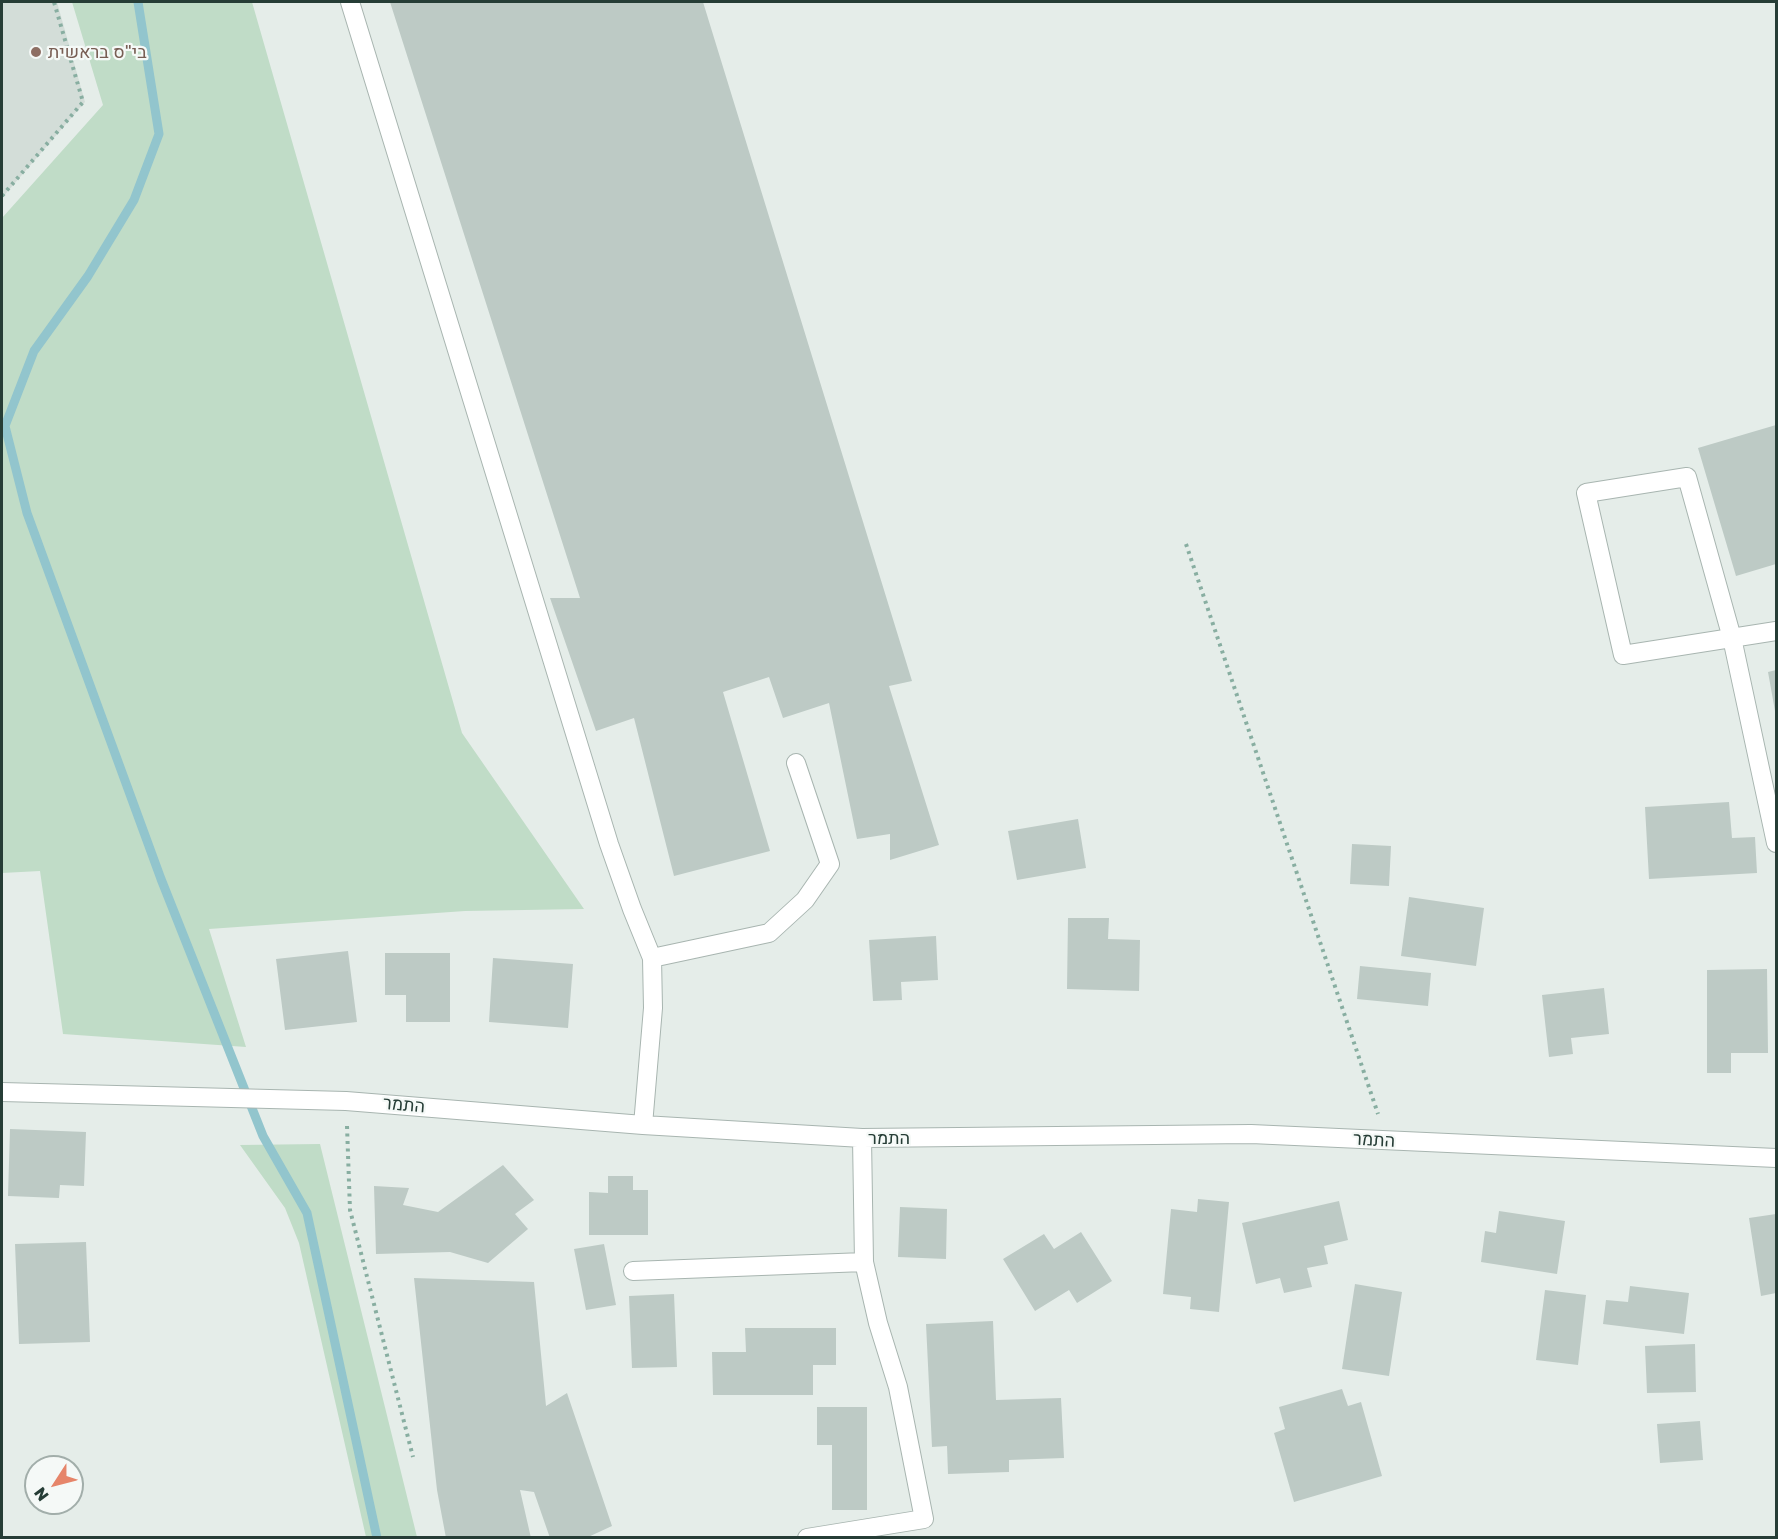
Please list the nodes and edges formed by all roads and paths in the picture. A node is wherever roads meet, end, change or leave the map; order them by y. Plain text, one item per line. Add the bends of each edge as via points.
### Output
1 (54, 2) edge
2 (350, 2) edge
3 (2, 196) edge
4 (1186, 544) dead end
5 (1776, 631) edge
6 (1732, 638) junction
7 (796, 763) dead end
8 (1776, 843) edge
9 (652, 958) junction
10 (2, 1092) edge
11 (346, 1101) junction
12 (643, 1125) junction
13 (862, 1138) junction
14 (1387, 1141) junction
15 (1776, 1158) edge
16 (864, 1262) junction
17 (633, 1271) dead end
18 (412, 1457) dead end
19 (807, 1538) edge

1 - 3 path via 83,102
2 - 9 street via 609,844
4 - 14 path
5 - 6 street
6 - 6 street via 1688,477 1586,493 1623,655
6 - 8 street
7 - 9 street via 830,864 805,900 769,933
9 - 12 street via 653,1008
10 - 11 street, התמר
11 - 12 street, התמר
11 - 18 path via 350,1210
12 - 13 street, התמר
13 - 14 street, התמר via 1251,1134
13 - 16 street
14 - 15 street, התמר
16 - 17 street
16 - 19 street via 897,1388 924,1519

